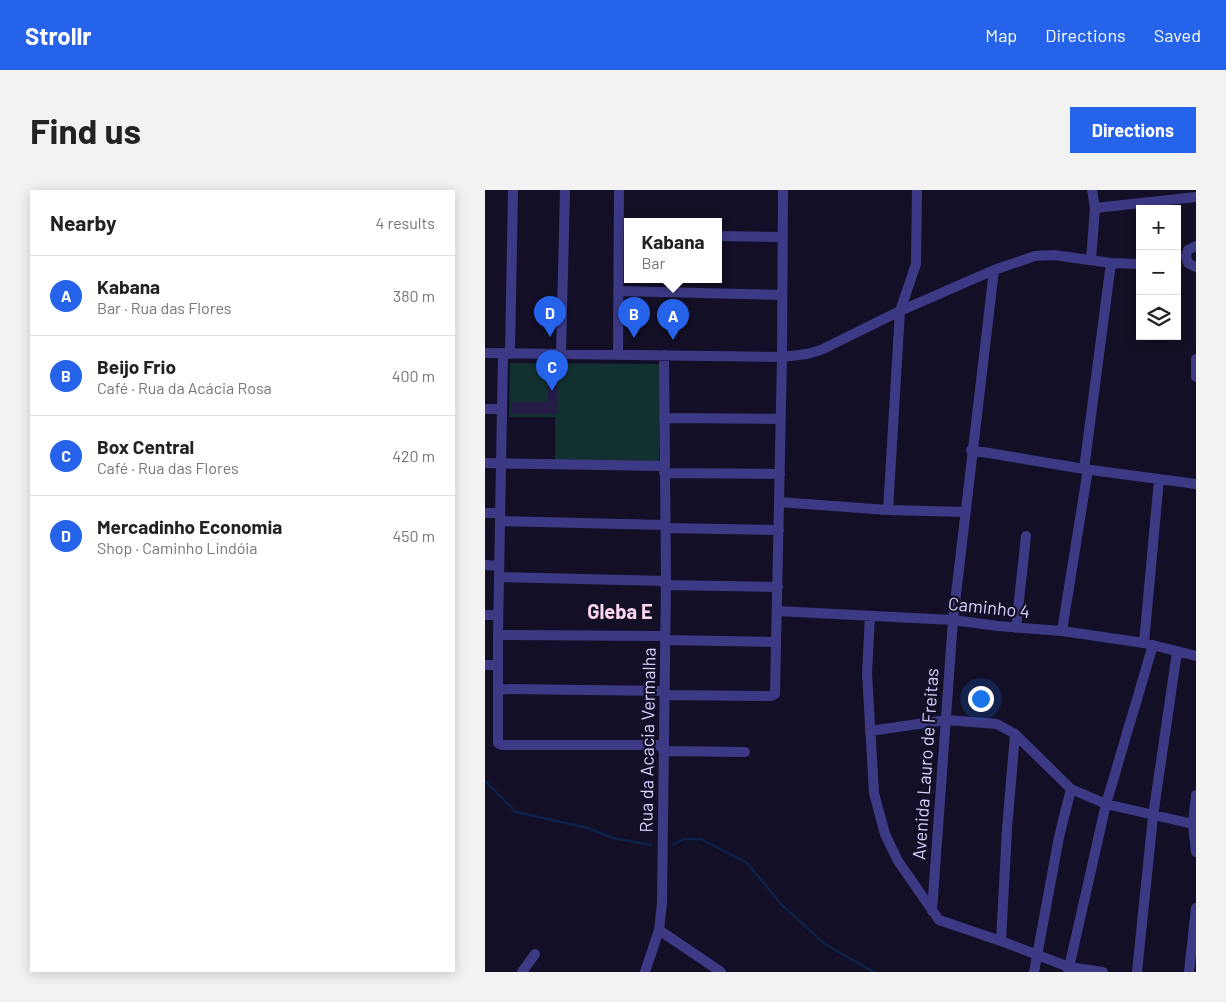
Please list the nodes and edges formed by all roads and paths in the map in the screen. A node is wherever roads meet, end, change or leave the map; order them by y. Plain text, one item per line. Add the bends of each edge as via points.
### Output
1 (513, 190) edge
2 (565, 190) edge
3 (619, 190) edge
4 (783, 190) edge
5 (917, 190) edge
6 (1092, 190) edge
7 (1167, 195) edge
8 (1196, 197) edge
9 (1095, 208) junction
10 (623, 235) edge
11 (722, 236) edge
12 (783, 237) junction
13 (1196, 246) edge
14 (1091, 260) junction
15 (1182, 261) edge
16 (1111, 263) junction
17 (1136, 264) edge
18 (1196, 267) edge
19 (994, 270) junction
20 (618, 291) junction
21 (782, 295) junction
22 (900, 311) junction
23 (485, 353) edge
24 (507, 353) junction
25 (561, 354) junction
26 (618, 355) junction
27 (664, 355) junction
28 (782, 356) junction
29 (1196, 359) edge
30 (1196, 377) edge
31 (485, 409) edge
32 (502, 409) junction
33 (664, 418) junction
34 (781, 420) junction
35 (971, 450) junction
36 (485, 463) edge
37 (501, 464) junction
38 (1086, 469) junction
39 (664, 470) junction
40 (779, 474) junction
41 (1159, 479) junction
42 (1196, 484) edge
43 (779, 502) junction
44 (888, 510) junction
45 (965, 512) junction
46 (485, 513) edge
47 (500, 517) junction
48 (665, 526) junction
49 (779, 530) junction
50 (1026, 536) dead end
51 (485, 566) edge
52 (499, 566) junction
53 (499, 577) junction
54 (666, 583) junction
55 (777, 587) junction
56 (777, 611) junction
57 (485, 615) edge
58 (498, 615) junction
59 (870, 616) junction
60 (953, 620) junction
61 (1016, 628) junction
62 (1062, 631) junction
63 (498, 635) junction
64 (665, 638) junction
65 (776, 642) junction
66 (1148, 644) junction
67 (1177, 652) junction
68 (1196, 656) edge
69 (485, 665) edge
70 (498, 665) junction
71 (499, 689) junction
72 (665, 693) junction
73 (946, 720) junction
74 (870, 732) junction
75 (1015, 734) junction
76 (663, 748) junction
77 (745, 752) dead end
78 (1071, 789) junction
79 (1196, 795) edge
80 (1106, 804) junction
81 (1153, 816) junction
82 (1193, 824) junction
83 (1196, 852) edge
84 (1196, 908) edge
85 (932, 911) junction
86 (659, 930) junction
87 (1001, 940) junction
88 (535, 954) dead end
89 (1036, 955) junction
90 (1069, 970) edge
91 (522, 972) edge
92 (645, 972) edge
93 (721, 972) edge
94 (1034, 972) edge
95 (1103, 972) edge
96 (1137, 972) edge
97 (1189, 972) edge

1 - 24 street
2 - 25 street
3 - 10 street
4 - 12 street
5 - 22 street via 916,264
6 - 9 street
7 - 8 street
7 - 9 street
9 - 14 street
10 - 20 street
11 - 12 street
12 - 21 street
13 - 15 street via 1188,250
14 - 16 street
14 - 19 street via 1041,255
15 - 18 street
16 - 17 street
16 - 38 street
19 - 22 street
19 - 35 street, Avenida Lauro de Freitas
20 - 21 street
20 - 26 street
21 - 28 street
22 - 28 street via 821,350
22 - 44 street
23 - 24 street
24 - 25 street
24 - 32 street
25 - 26 street
26 - 27 street
27 - 28 street
27 - 33 street, Rua da Acacia Vermalha
28 - 34 street
29 - 30 street
31 - 32 street
32 - 37 street
33 - 34 street
33 - 39 street, Rua da Acacia Vermalha
34 - 40 street
35 - 38 street
35 - 45 street, Avenida Lauro de Freitas
36 - 37 street
37 - 39 street
37 - 47 street
38 - 41 street
38 - 62 street
39 - 40 street
39 - 48 street, Rua da Acacia Vermalha
40 - 43 street
41 - 42 street
41 - 66 street
43 - 44 street
43 - 49 street
44 - 45 street
45 - 60 street, Avenida Lauro de Freitas
46 - 47 street
47 - 48 street
47 - 52 street
48 - 49 street
48 - 54 street, Rua da Acacia Vermalha
49 - 55 street
50 - 61 street
51 - 52 street
52 - 53 street
53 - 54 street
53 - 58 street
54 - 55 street
54 - 64 street, Rua da Acacia Vermalha
55 - 56 street
56 - 59 street, Caminho 4
56 - 65 street
57 - 58 street
58 - 63 street
59 - 60 street, Caminho 4
59 - 74 street via 867,673
60 - 61 street, Caminho 4
60 - 73 street, Avenida Lauro de Freitas
61 - 62 street, Caminho 4
62 - 66 street, Caminho 4
63 - 64 street
63 - 70 street
64 - 65 street
64 - 72 street, Rua da Acacia Vermalha
65 - 72 street via 774,695
66 - 67 street, Caminho 4
66 - 80 street
67 - 68 street, Caminho 4
67 - 81 street
69 - 70 street
70 - 71 street
71 - 72 street
71 - 76 street via 499,745
72 - 76 street, Rua da Acacia Vermalha
73 - 74 street
73 - 75 street via 997,724
73 - 85 street, Avenida Lauro de Freitas
74 - 85 street via 873,793 880,822 898,861
75 - 78 street
75 - 87 street
76 - 77 street
76 - 86 street, Rua da Acacia Vermalha via 663,893
78 - 80 street
78 - 89 street
79 - 82 street
80 - 81 street
80 - 90 street
81 - 82 street
81 - 96 street
82 - 83 street
84 - 97 street
85 - 87 street via 939,920
86 - 92 street, Rua da Acacia Vermalha
86 - 93 street
87 - 89 street
88 - 91 street
89 - 90 street
89 - 94 street
90 - 95 street

